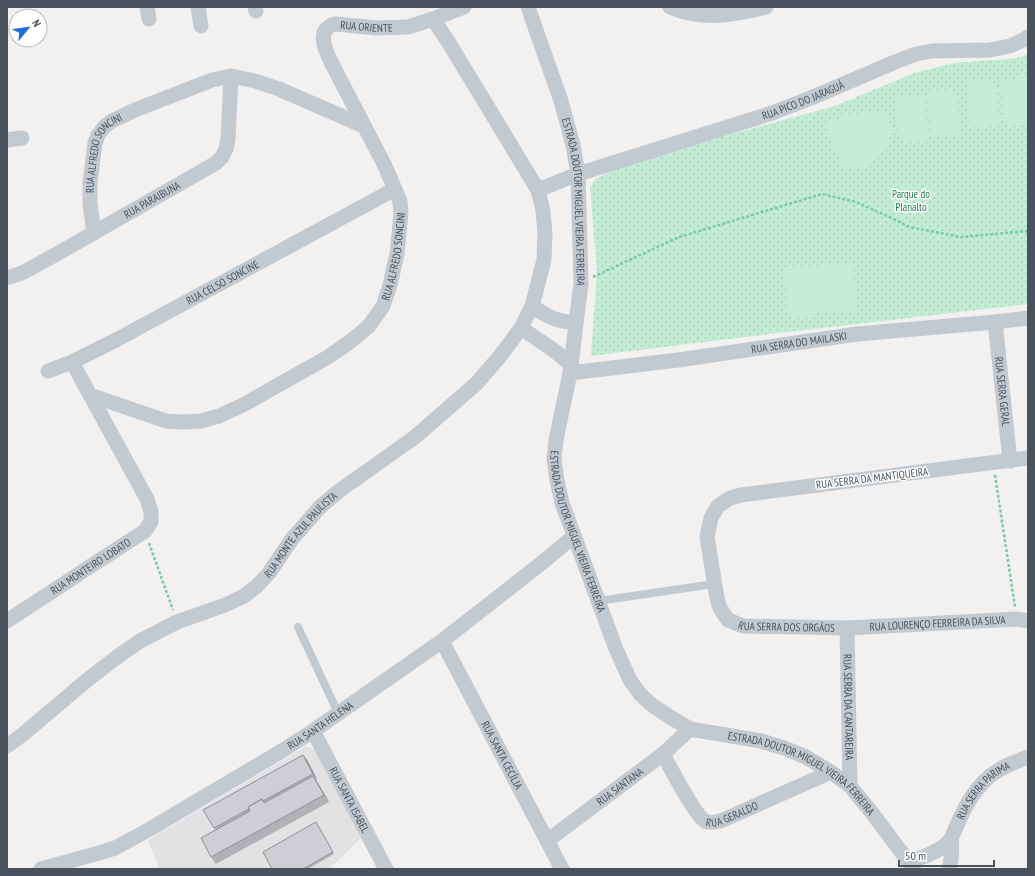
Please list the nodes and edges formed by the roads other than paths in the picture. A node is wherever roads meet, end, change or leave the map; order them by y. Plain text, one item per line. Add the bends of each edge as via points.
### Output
1 (198, 7) edge
2 (464, 7) edge
3 (528, 7) edge
4 (670, 7) edge
5 (766, 7) edge
6 (433, 19) junction
7 (201, 26) dead end
8 (1028, 37) edge
9 (231, 76) junction
10 (364, 126) junction
11 (22, 138) dead end
12 (7, 140) edge
13 (578, 174) junction
14 (395, 188) junction
15 (538, 190) junction
16 (94, 233) junction
17 (7, 278) edge
18 (532, 306) junction
19 (1028, 318) edge
20 (995, 322) junction
21 (576, 323) junction
22 (521, 328) junction
23 (72, 362) junction
24 (570, 369) junction
25 (48, 371) dead end
26 (90, 395) junction
27 (1028, 458) edge
28 (1010, 461) junction
29 (718, 506) joint
30 (574, 536) junction
31 (714, 584) junction
32 (598, 602) junction
33 (1023, 620) edge
34 (7, 621) edge
35 (298, 627) dead end
36 (847, 628) junction
37 (442, 641) junction
38 (338, 713) junction
39 (690, 729) junction
40 (313, 731) junction
41 (7, 746) edge
42 (663, 754) junction
43 (1028, 757) edge
44 (831, 772) junction
45 (850, 786) junction
46 (951, 839) junction
47 (547, 841) junction
48 (912, 865) edge
49 (41, 869) edge
50 (386, 869) edge
51 (562, 869) edge
52 (949, 869) edge

1 - 7 street
2 - 6 street, RUA ORIENTE
3 - 13 street, ESTRADA DOUTOR MIGUEL VIEIRA FERREIRA via 561,101
4 - 5 street via 690,14 724,15
6 - 10 street, RUA ORIENTE via 408,27 377,28 335,24 325,31 324,46
6 - 15 street, RUA MONTE AZUL PAULISTA
8 - 13 street, RUA PICO DO JARAGUÁ via 1010,46 990,50 932,51 916,54 772,113
9 - 10 street, RUA ALFREDO SONCINI via 279,89
9 - 16 street, RUA PARAIBUNA via 228,139 222,157 209,168
9 - 16 street, RUA ALFREDO SONCINI via 212,80 134,110 105,126 98,135 92,157 90,203
10 - 14 street, RUA ALFREDO SONCINI
11 - 12 street
13 - 15 street, RUA PICO DO JARAGUÁ
13 - 21 street, ESTRADA DOUTOR MIGUEL VIEIRA FERREIRA via 581,283
14 - 23 street, RUA CELSO SONCINE
14 - 26 street, RUA ALFREDO SONCINI via 401,213 397,254 390,285 383,306 369,326 351,341 321,361 242,405 201,421 166,421
15 - 18 street, RUA MONTE AZUL PAULISTA via 545,234 544,260
16 - 17 street, RUA PARAIBUNA via 22,273
18 - 21 street via 550,318
18 - 22 street, RUA MONTE AZUL PAULISTA
19 - 20 street, RUA SERRA DO MAILASKI
20 - 24 street, RUA SERRA DO MAILASKI via 857,334 678,360
20 - 28 street, RUA SERRA GERAL
21 - 24 street, ESTRADA DOUTOR MIGUEL VIEIRA FERREIRA
22 - 24 street via 552,349
22 - 41 street, RUA MONTE AZUL PAULISTA via 477,383 415,437 320,507 257,586 244,596 177,622 140,641 86,681
23 - 25 street, RUA CELSO SONCINE
23 - 26 street
24 - 30 street, ESTRADA DOUTOR MIGUEL VIEIRA FERREIRA via 554,459 562,503
26 - 34 street, RUA MONTEIRO LOBATO via 147,499 151,522 145,532
27 - 28 street, RUA SERRA DA MANTIQUEIRA
28 - 29 street, RUA SERRA DA MANTIQUEIRA via 741,494
29 - 31 street, RUA SERRA DOS ORGÃOS via 710,518 707,537
30 - 32 street, ESTRADA DOUTOR MIGUEL VIEIRA FERREIRA
30 - 37 street, RUA SANTA HELENA
31 - 32 lane
31 - 36 street, RUA SERRA DOS ORGÃOS via 720,608 728,620 743,626
32 - 39 street, ESTRADA DOUTOR MIGUEL VIEIRA FERREIRA via 630,680 640,694 652,705
33 - 36 street, RUA LOURENÇO FERREIRA DA SILVA
35 - 38 lane
36 - 45 street, RUA SERRA DA CANTAREIRA
37 - 38 street, RUA SANTA HELENA
37 - 47 street, RUA SANTA CECÍLIA
38 - 40 street, RUA SANTA HELENA
39 - 42 street, RUA SANTANA
39 - 44 street, ESTRADA DOUTOR MIGUEL VIEIRA FERREIRA via 761,741 784,748
40 - 49 street, RUA SANTA HELENA via 115,848
40 - 50 street, RUA SANTA ISABEL
42 - 44 street, RUA GERALDO via 699,815 705,821 714,822
42 - 47 street, RUA SANTANA
43 - 46 street, RUA SERRA PARIMA via 996,772 978,787 968,801
44 - 45 street, ESTRADA DOUTOR MIGUEL VIEIRA FERREIRA
45 - 48 street, ESTRADA DOUTOR MIGUEL VIEIRA FERREIRA
46 - 48 street, RUA SERRA PARIMA
46 - 52 street, RUA SERRA PARIMA
47 - 51 street, RUA SANTA CECÍLIA

